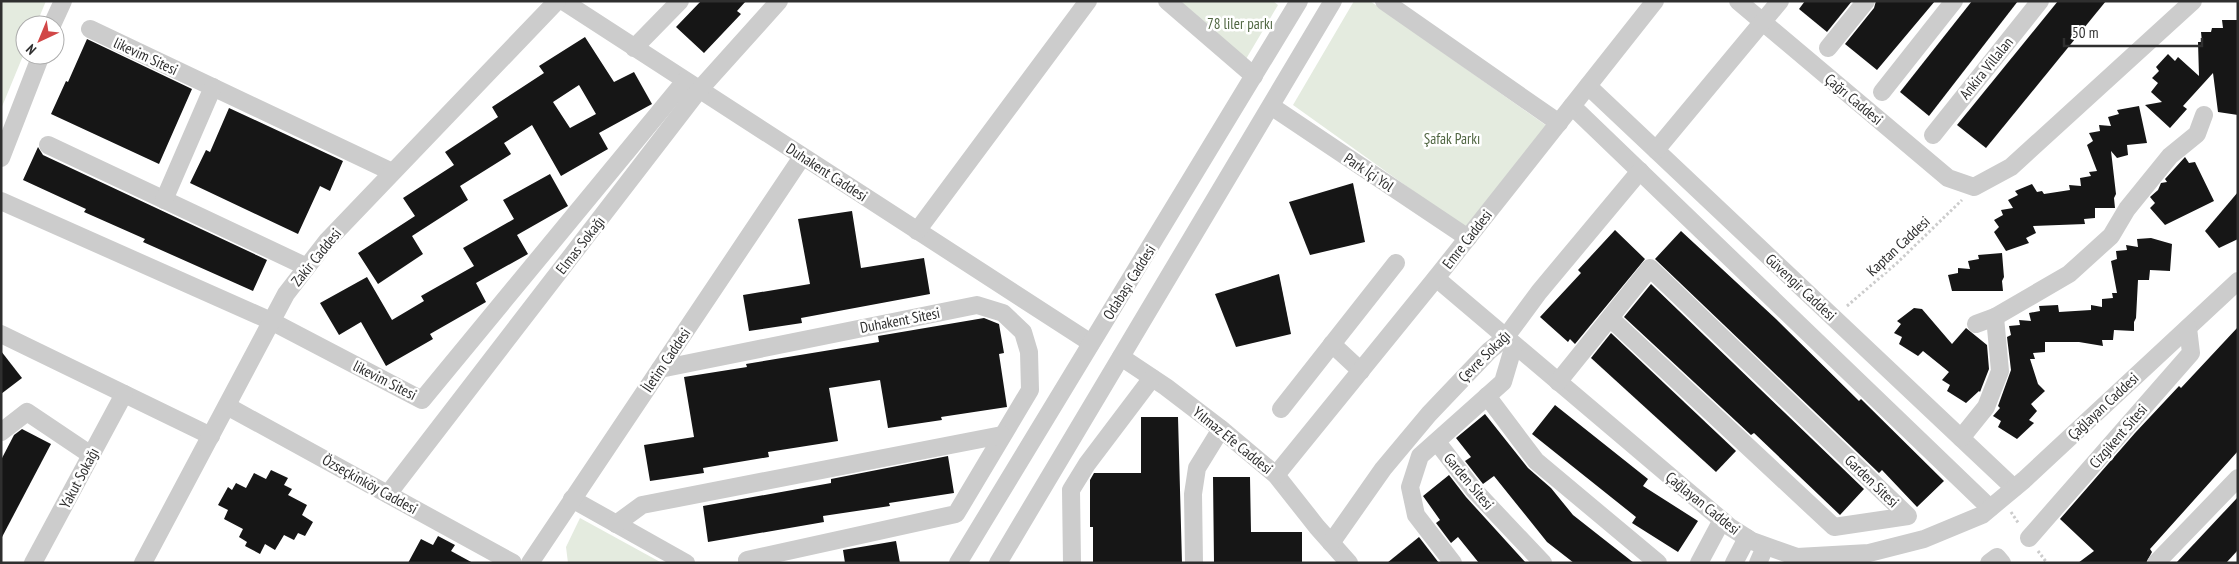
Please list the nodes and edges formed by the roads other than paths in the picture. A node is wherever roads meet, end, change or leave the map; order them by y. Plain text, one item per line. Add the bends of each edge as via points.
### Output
1 (63, 1) edge
2 (557, 1) edge
3 (563, 1) edge
4 (680, 1) edge
5 (779, 1) edge
6 (1088, 1) edge
7 (1167, 1) edge
8 (1334, 1) edge
9 (1384, 1) edge
10 (1655, 1) edge
11 (1738, 1) edge
12 (1780, 1) edge
13 (1866, 1) edge
14 (1954, 1) edge
15 (2040, 1) edge
16 (2194, 1) edge
17 (1295, 3) edge
18 (57, 15) edge
19 (1763, 23) junction
20 (90, 29) dead end
21 (634, 48) junction
22 (1828, 48) dead end
23 (37, 65) edge
24 (1254, 76) junction
25 (692, 85) junction
26 (1588, 86) junction
27 (213, 87) junction
28 (1882, 92) dead end
29 (1271, 106) junction
30 (1572, 106) junction
31 (2204, 115) dead end
32 (1558, 123) junction
33 (1933, 135) dead end
34 (48, 145) dead end
35 (1656, 150) junction
36 (802, 157) junction
37 (1, 158) edge
38 (1640, 171) junction
39 (392, 172) junction
40 (164, 200) junction
41 (1, 201) edge
42 (917, 231) junction
43 (1468, 238) junction
44 (1396, 263) dead end
45 (307, 267) junction
46 (1436, 278) junction
47 (2238, 281) edge
48 (1995, 317) junction
49 (1610, 318) junction
50 (271, 321) junction
51 (1976, 324) dead end
52 (2188, 328) junction
53 (1, 334) edge
54 (1510, 341) junction
55 (1091, 343) junction
56 (1332, 344) junction
57 (1121, 357) junction
58 (660, 368) junction
59 (1361, 371) junction
60 (1152, 378) junction
61 (1558, 382) junction
62 (124, 394) junction
63 (1487, 396) junction
64 (227, 406) junction
65 (1280, 409) dead end
66 (1221, 429) junction
67 (1, 432) edge
68 (1002, 435) junction
69 (211, 436) junction
70 (1961, 438) junction
71 (1437, 442) junction
72 (91, 455) junction
73 (1276, 475) junction
74 (2238, 478) edge
75 (2014, 488) junction
76 (388, 494) junction
77 (572, 499) junction
78 (1990, 508) junction
79 (1722, 520) junction
80 (616, 524) junction
81 (1746, 538) junction
82 (2029, 538) dead end
83 (1331, 543) junction
84 (1762, 555) edge
85 (747, 560) dead end
86 (33, 563) edge
87 (143, 563) edge
88 (513, 563) edge
89 (530, 563) edge
90 (686, 563) edge
91 (958, 563) edge
92 (998, 563) edge
93 (1072, 563) edge
94 (1194, 563) edge
95 (1349, 563) edge
96 (1453, 563) edge
97 (1543, 563) edge
98 (1658, 563) edge
99 (1699, 563) edge
100 (1734, 563) edge
101 (1989, 563) edge
102 (2002, 563) edge
103 (2156, 563) edge

1 - 18 street
2 - 39 street, Zakir Caddesi
3 - 21 street, Duhakent Caddesi
4 - 21 street
5 - 25 street, Elmas Sokağı
6 - 42 street
7 - 24 street
8 - 29 street, Odabaşı Caddesi
9 - 32 street
10 - 26 street, Emre Caddesi
11 - 19 street, Çağrı Caddesi
12 - 19 street
13 - 22 street
14 - 28 street
15 - 33 street, Ankira Villalan
16 - 19 street, Çağrı Caddesi via 2011,167 1974,187 1948,178
17 - 24 street, Odabaşı Caddesi
19 - 35 street
20 - 27 street, likevim Sitesi
21 - 25 street, Duhakent Caddesi
23 - 37 street
24 - 55 street, Odabaşı Caddesi
25 - 36 street, Duhakent Caddesi
25 - 50 street, likevim Sitesi via 422,400
25 - 76 street, Elmas Sokağı
26 - 30 street, Emre Caddesi
26 - 35 street, Güvengir Caddesi
27 - 39 street, likevim Sitesi
27 - 40 street
29 - 43 street, Park İçi Yol
29 - 57 street, Odabaşı Caddesi
30 - 32 street, Emre Caddesi
30 - 38 street, Güvengir Caddesi
31 - 48 street via 2197,134 2170,156 2127,209 2111,236 2069,274
32 - 43 street, Emre Caddesi
34 - 40 street
35 - 70 street, Güvengir Caddesi
36 - 42 street, Duhakent Caddesi
36 - 58 street, İletim Caddesi
38 - 54 street, Çevre Sokağı via 1539,292
38 - 78 street, Güvengir Caddesi
39 - 45 street, Zakir Caddesi
40 - 45 street
41 - 50 street, likevim Sitesi
42 - 55 street, Duhakent Caddesi
43 - 46 street, Emre Caddesi
44 - 56 street
45 - 50 street, Zakir Caddesi
46 - 54 street, Çağlayan Caddesi
46 - 59 street, Emre Caddesi
47 - 52 street, Çağlayan Caddesi
48 - 51 street
48 - 70 street via 2000,371 1986,407
49 - 49 street, Garden Sitesi via 1650,268 1908,516 1834,527
49 - 61 street, Garden Sitesi
50 - 64 street, Zakir Caddesi
52 - 75 street, Çağlayan Caddesi
52 - 82 street, Cizgikent Sitesi via 2191,354
53 - 62 street
54 - 61 street, Çağlayan Caddesi
54 - 63 street, Garden Sitesi via 1503,382
54 - 83 street, Çevre Sokağı via 1489,351 1429,414 1383,469
55 - 91 street, Odabaşı Caddesi
56 - 59 street
56 - 65 street
57 - 60 street, Yılmaz Efe Caddesi
57 - 92 street, Odabaşı Caddesi
58 - 68 street, Duhakent Sitesi via 977,305 1004,313 1023,332 1029,352 1030,390
58 - 77 street, İletim Caddesi
59 - 73 street, Emre Caddesi
60 - 66 street, Yılmaz Efe Caddesi
60 - 93 street via 1071,490
61 - 79 street, Çağlayan Caddesi
62 - 69 street
62 - 72 street, Yakut Sokağı
63 - 71 street, Garden Sitesi
63 - 98 street via 1536,461
64 - 69 street, Zakir Caddesi
64 - 76 street, Özseçkinköy Caddesi
66 - 73 street, Yılmaz Efe Caddesi
66 - 94 street via 1197,468 1193,494
67 - 72 street via 27,412
68 - 80 street via 642,504
68 - 85 street, Duhakent Sitesi via 956,514
69 - 87 street, Zakir Caddesi
70 - 75 street, Güvengir Caddesi
71 - 96 street, Garden Sitesi via 1420,456 1410,487 1416,515
71 - 97 street, Garden Sitesi via 1474,490
72 - 86 street, Yakut Sokağı
73 - 83 street, Yılmaz Efe Caddesi
74 - 103 street
75 - 78 street, Çağlayan Caddesi
76 - 88 street, Özseçkinköy Caddesi
77 - 80 street
77 - 89 street, İletim Caddesi
78 - 84 street, Çağlayan Caddesi via 1924,539 1869,553 1797,558
79 - 81 street, Çağlayan Caddesi
79 - 99 street
80 - 90 street
81 - 84 street, Çağlayan Caddesi
81 - 100 street
83 - 95 street, Yılmaz Efe Caddesi
101 - 102 street via 1997,556

